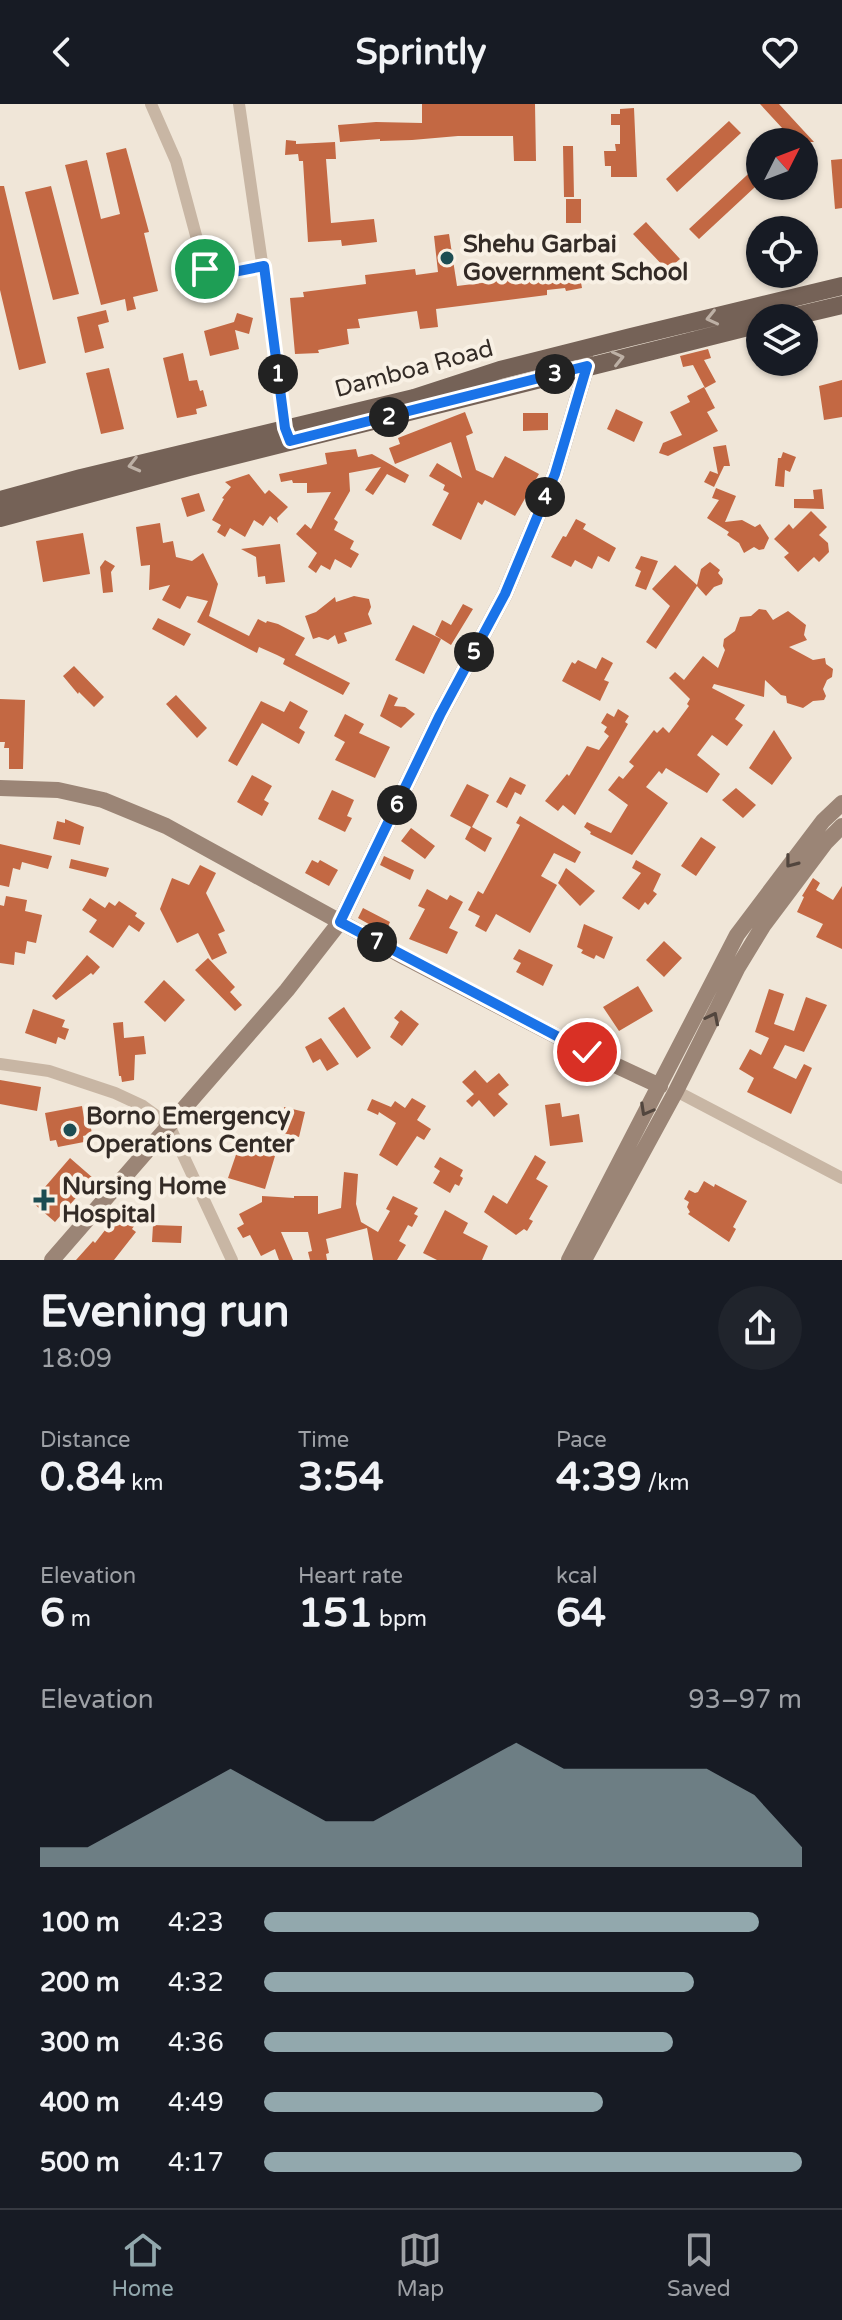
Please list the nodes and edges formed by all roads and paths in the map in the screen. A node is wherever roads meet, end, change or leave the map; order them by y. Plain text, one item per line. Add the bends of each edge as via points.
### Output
1 (151, 104) edge
2 (239, 104) edge
3 (264, 266) junction
4 (842, 286) edge
5 (842, 305) edge
6 (818, 311) edge
7 (746, 327) edge
8 (586, 358) junction
9 (288, 435) junction
10 (0, 500) edge
11 (0, 518) edge
12 (0, 788) edge
13 (842, 803) edge
14 (842, 826) edge
15 (340, 922) junction
16 (0, 1064) edge
17 (668, 1088) junction
18 (169, 1125) junction
19 (842, 1178) edge
20 (52, 1260) edge
21 (232, 1260) edge
22 (569, 1260) edge
23 (584, 1260) edge

1 - 3 street via 176,161 205,269 213,276
2 - 3 street
3 - 9 street
4 -> 8 main road, Damboa Road
5 - 6 main road
8 -> 7 main road, Damboa Road
8 - 9 main road, Damboa Road via 500,370
8 - 15 street via 555,474 505,594
9 -> 10 main road, Damboa Road
9 - 11 main road, Damboa Road
12 - 15 street via 58,790 103,800 166,826
13 -> 17 street via 737,935
17 -> 14 street via 763,926
15 - 17 street via 587,1052
15 - 18 street
16 - 18 street via 49,1071 115,1093
17 - 19 street
17 -> 22 street via 604,1188
17 - 23 street
18 - 20 street
18 - 21 street

